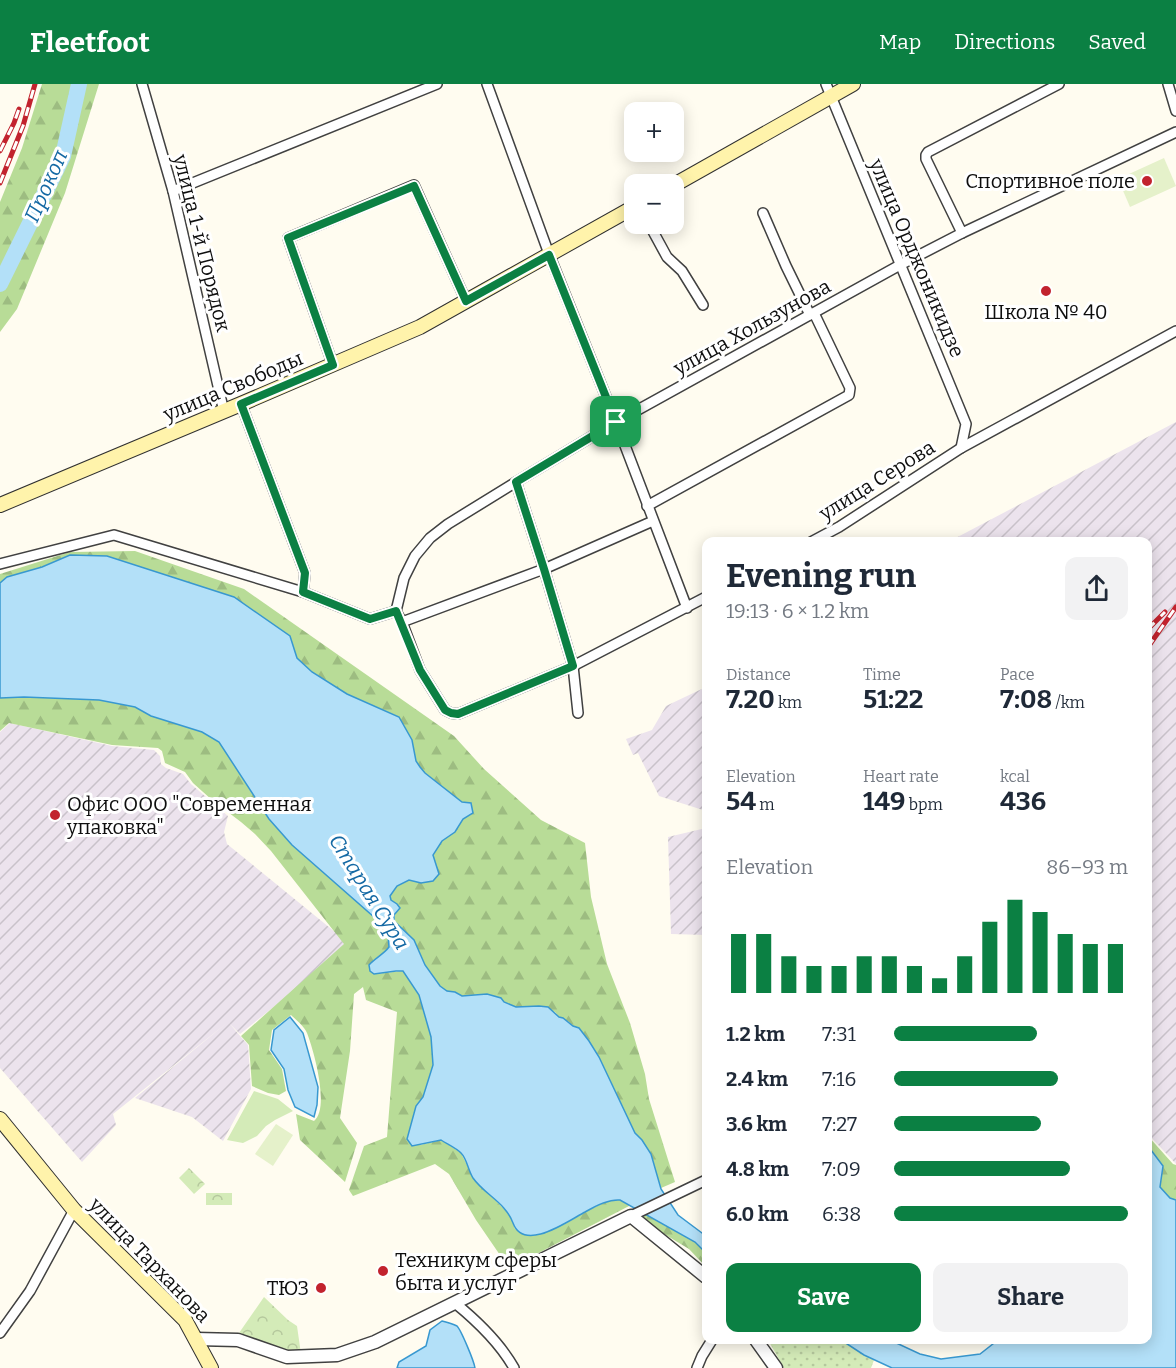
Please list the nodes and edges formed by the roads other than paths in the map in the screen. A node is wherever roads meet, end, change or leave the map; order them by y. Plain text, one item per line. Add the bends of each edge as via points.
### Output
1 (142, 84) edge
2 (437, 84) edge
3 (487, 84) edge
4 (853, 84) edge
5 (1059, 84) edge
6 (1168, 84) edge
7 (828, 90) edge
8 (1176, 111) edge
9 (1176, 132) edge
10 (684, 179) edge
11 (173, 191) junction
12 (624, 213) edge
13 (764, 213) dead end
14 (962, 233) junction
15 (654, 234) edge
16 (549, 255) junction
17 (900, 265) junction
18 (466, 301) junction
19 (703, 305) dead end
20 (812, 314) junction
21 (1176, 331) edge
22 (333, 365) junction
23 (241, 404) junction
24 (224, 412) junction
25 (616, 422) junction
26 (962, 448) junction
27 (516, 482) junction
28 (0, 505) edge
29 (647, 506) junction
30 (653, 521) junction
31 (820, 537) edge
32 (0, 564) edge
33 (544, 569) junction
34 (303, 592) junction
35 (702, 599) edge
36 (687, 608) junction
37 (396, 611) junction
38 (402, 622) junction
39 (573, 666) junction
40 (578, 713) dead end
41 (0, 1119) edge
42 (702, 1182) edge
43 (74, 1210) junction
44 (632, 1216) junction
45 (702, 1274) edge
46 (455, 1303) junction
47 (0, 1333) edge
48 (196, 1339) junction
49 (710, 1344) edge
50 (759, 1344) edge
51 (211, 1368) edge
52 (514, 1368) edge
53 (697, 1368) edge
54 (776, 1368) edge

1 - 11 street, улица 1-й Порядок
2 - 11 street
3 - 16 street
4 - 7 main road
5 - 14 street via 926,154
6 - 8 street
7 - 10 main road
7 - 17 street, улица Орджоникидзе
9 - 14 street, улица Хользунова
11 - 24 street, улица 1-й Порядок
12 - 16 main road, улица Свободы
13 - 20 street
14 - 17 street, улица Хользунова
15 - 19 street
16 - 18 main road, улица Свободы
16 - 25 street
17 - 20 street, улица Хользунова
17 - 26 street, улица Орджоникидзе via 966,424
18 - 22 main road, улица Свободы via 420,327
18 - 22 street via 414,186 288,238
20 - 25 street, улица Хользунова
20 - 29 street via 850,388 846,398
21 - 26 street, улица Серова
22 - 23 main road, улица Свободы
23 - 24 main road, улица Свободы
23 - 34 street via 305,573
24 - 28 main road, улица Свободы
25 - 27 street, улица Хользунова
25 - 29 street
26 - 31 street, улица Серова
27 - 33 street
27 - 37 street, улица Хользунова via 430,538 404,578
29 - 30 street
30 - 33 street
30 - 36 street
32 - 34 street via 114,535
33 - 38 street
33 - 39 street
34 - 37 street via 370,619
35 - 36 street
36 - 39 street
37 - 38 street
38 - 39 street via 420,670 445,710 451,713 458,714
39 - 40 street
41 - 43 main road, улица Тарханова
42 - 44 street, улица Тарханова
43 - 47 street via 30,1291
43 - 48 main road, улица Тарханова via 185,1320
44 - 45 street
44 - 46 street, улица Тарханова
46 - 48 street, улица Тарханова via 375,1342 337,1355 287,1357 238,1340
46 - 52 street via 499,1345
48 - 51 main road
49 - 53 street
50 - 54 street

